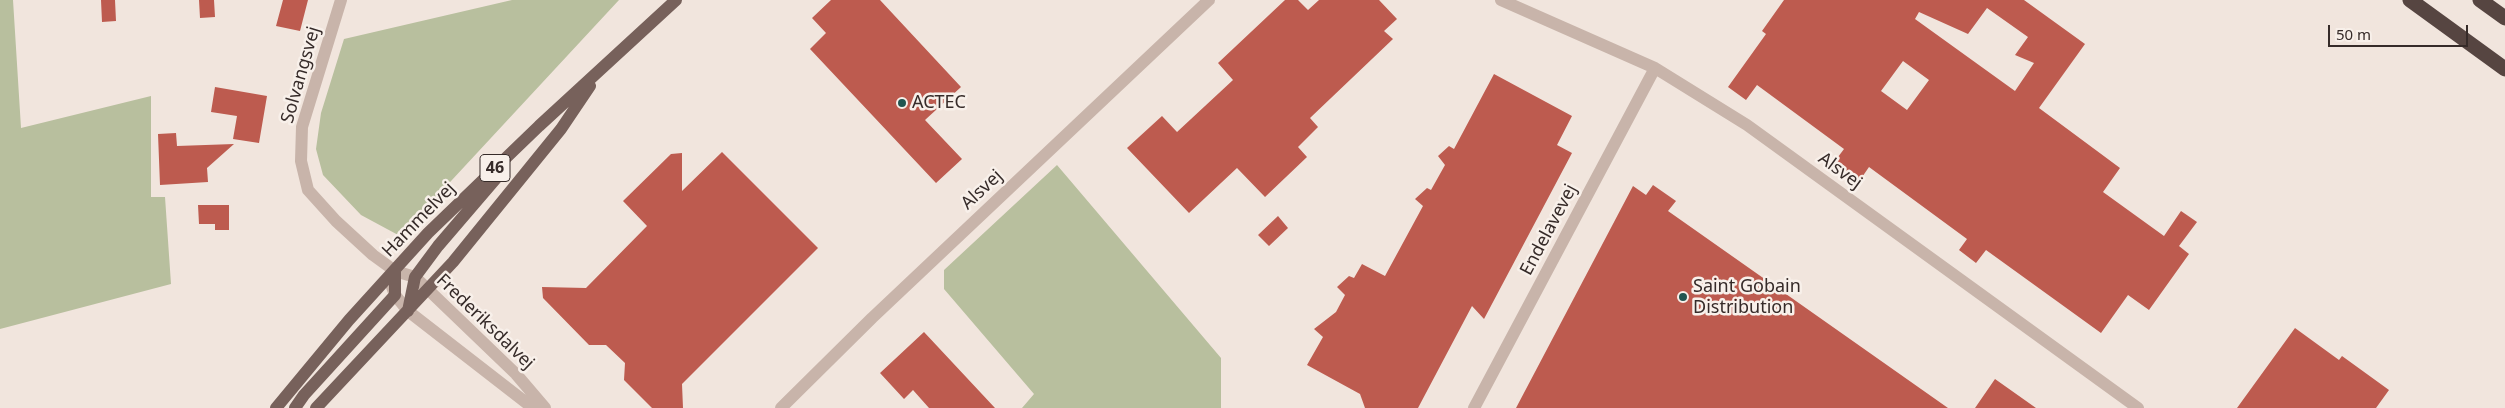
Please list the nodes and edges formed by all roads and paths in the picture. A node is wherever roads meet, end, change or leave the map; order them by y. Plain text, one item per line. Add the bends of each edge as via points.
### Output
1 (341, 0) edge
2 (676, 0) edge
3 (1209, 0) edge
4 (1501, 0) edge
5 (2410, 0) edge
6 (2480, 0) edge
7 (2505, 18) edge
8 (1655, 68) junction
9 (2505, 68) edge
10 (601, 70) junction
11 (539, 126) junction
12 (392, 274) junction
13 (415, 277) junction
14 (428, 291) junction
15 (395, 296) junction
16 (408, 311) junction
17 (276, 408) edge
18 (295, 408) edge
19 (316, 408) edge
20 (533, 408) edge
21 (545, 408) edge
22 (781, 408) edge
23 (1474, 408) edge
24 (2138, 408) edge

1 - 12 street, Solvangsvej via 302,127 301,160 308,190
2 - 10 main road, Hammelvej / 46
3 - 22 street, Alsvej
4 - 8 street, Alsvej
5 - 9 highway
6 - 7 highway
8 - 23 street, Endelavevej
8 - 24 street, Alsvej via 1747,125
10 - 11 main road, Hammelvej / 46
10 - 14 main road, Hammelvej / 46 via 562,129
11 - 12 main road, Hammelvej / 46 via 428,233
11 - 13 main road
12 - 13 street, Frederiksdalvej
12 - 15 street, Frederiksdalvej
12 - 17 main road, Hammelvej / 46
13 - 14 street, Frederiksdalvej
13 - 16 main road
14 - 16 main road, Hammelvej / 46
14 - 21 street, Frederiksdalvej via 516,374
15 - 16 street, Frederiksdalvej
15 - 18 main road
16 - 19 main road, Hammelvej / 46
16 - 20 street, Frederiksdalvej

